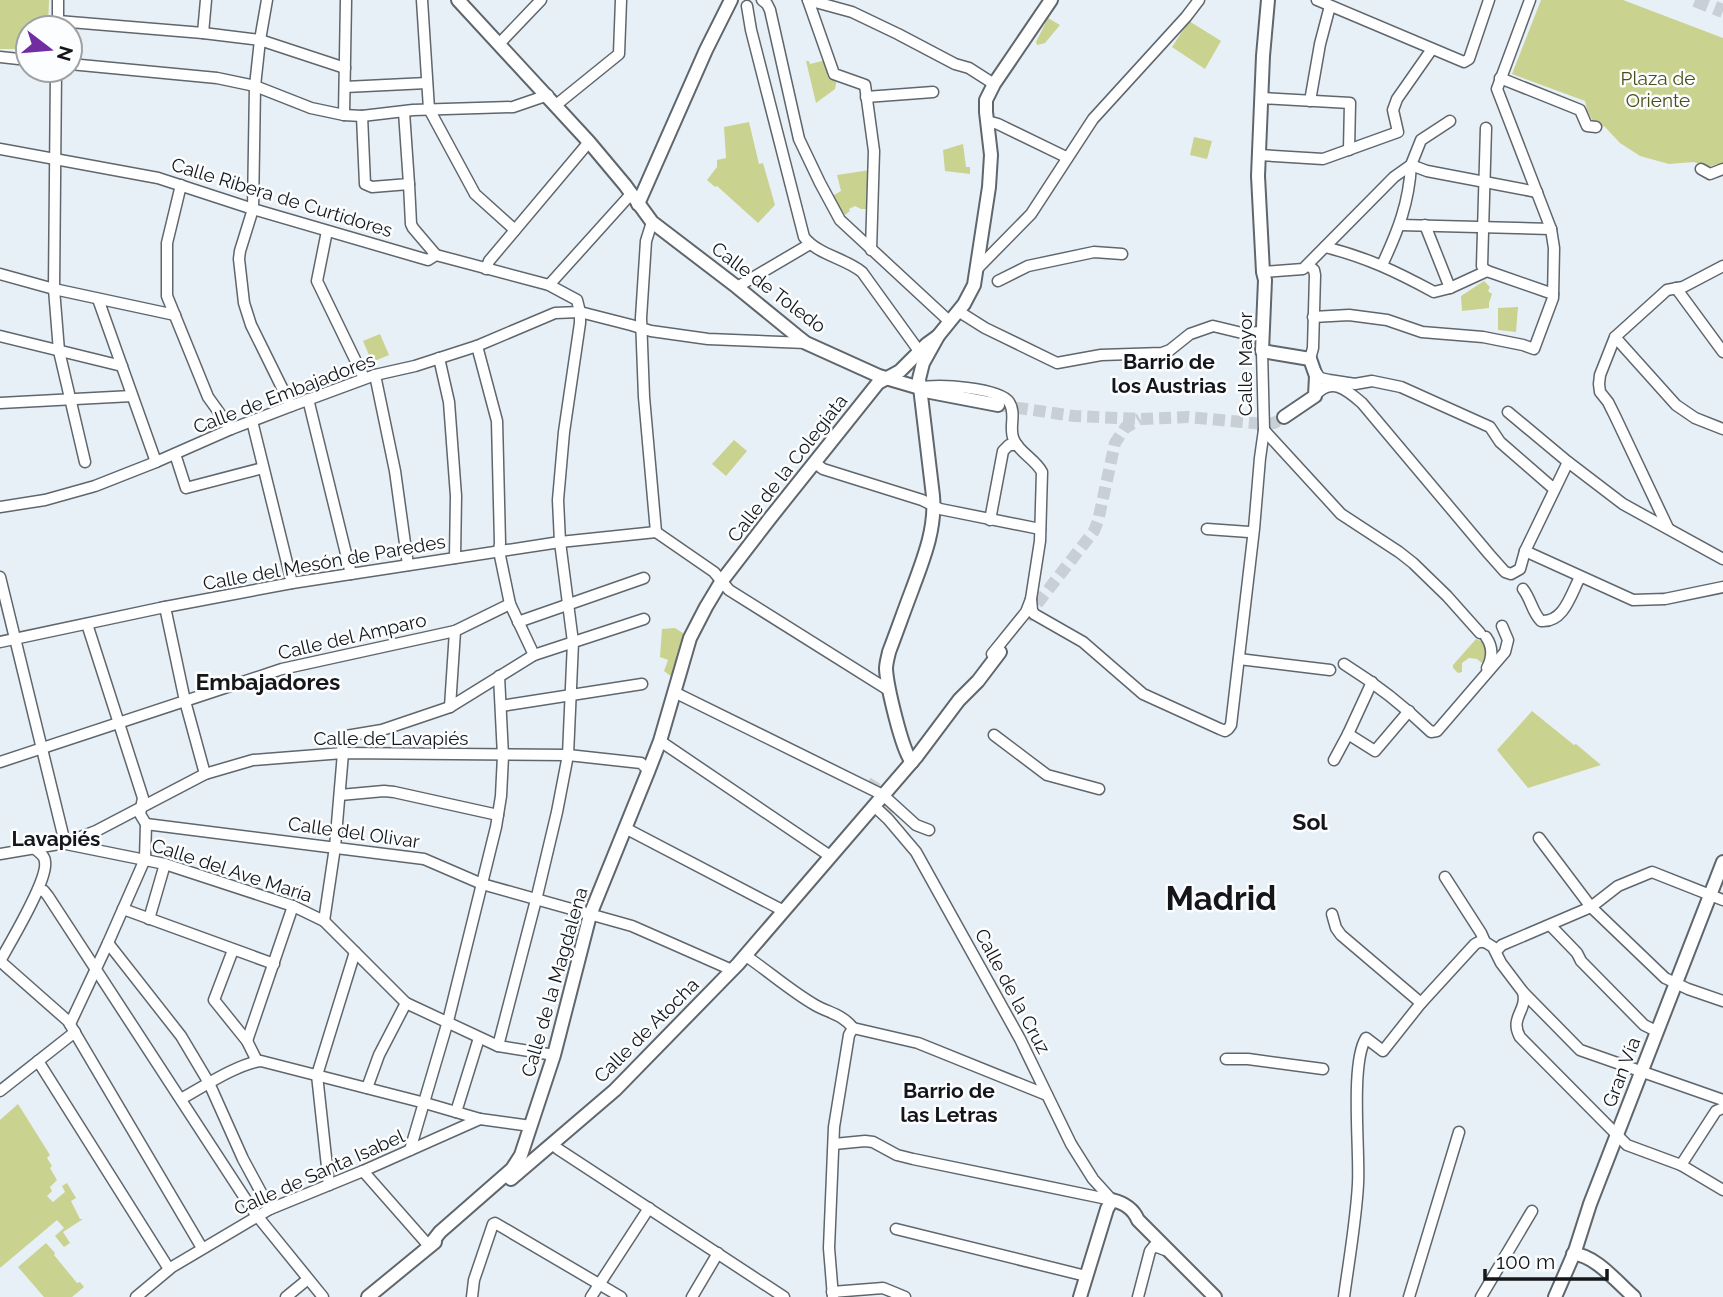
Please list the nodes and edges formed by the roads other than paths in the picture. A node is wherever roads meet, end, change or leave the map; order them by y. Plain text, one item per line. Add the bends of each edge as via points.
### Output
1 (206, 0) edge
2 (267, 0) edge
3 (346, 0) edge
4 (422, 0) edge
5 (458, 0) edge
6 (541, 0) edge
7 (621, 0) edge
8 (732, 0) edge
9 (762, 0) edge
10 (808, 0) edge
11 (1051, 0) edge
12 (1199, 0) edge
13 (1268, 0) edge
14 (1317, 0) edge
15 (1489, 0) edge
16 (1530, 0) edge
17 (750, 3) edge
18 (1331, 6) junction
19 (84, 26) edge
20 (203, 33) junction
21 (260, 40) junction
22 (499, 44) junction
23 (1432, 49) junction
24 (84, 66) edge
25 (345, 68) junction
26 (1500, 78) junction
27 (427, 83) junction
28 (56, 84) edge
29 (994, 84) junction
30 (255, 86) junction
31 (345, 86) junction
32 (933, 92) dead end
33 (866, 97) junction
34 (1261, 98) junction
35 (552, 100) junction
36 (1310, 101) junction
37 (429, 109) junction
38 (404, 112) junction
39 (344, 115) junction
40 (362, 116) junction
41 (987, 121) junction
42 (1450, 121) dead end
43 (1596, 127) dead end
44 (1486, 128) dead end
45 (589, 142) junction
46 (0, 149) edge
47 (1349, 150) junction
48 (1259, 156) junction
49 (55, 158) junction
50 (1066, 158) junction
51 (1411, 165) junction
52 (1701, 169) dead end
53 (1723, 169) edge
54 (1484, 182) junction
55 (409, 184) junction
56 (181, 185) junction
57 (1537, 192) junction
58 (640, 206) junction
59 (253, 209) junction
60 (1400, 225) junction
61 (1426, 225) junction
62 (1483, 226) junction
63 (1552, 229) junction
64 (515, 230) junction
65 (327, 231) junction
66 (810, 244) junction
67 (980, 244) junction
68 (1325, 247) junction
69 (871, 250) junction
70 (995, 251) junction
71 (1122, 254) dead end
72 (436, 255) junction
73 (1308, 265) junction
74 (1382, 265) junction
75 (1723, 266) edge
76 (486, 269) junction
77 (976, 270) junction
78 (1487, 271) junction
79 (1263, 272) junction
80 (0, 274) edge
81 (998, 281) dead end
82 (549, 285) junction
83 (737, 287) junction
84 (1450, 288) junction
85 (1676, 288) junction
86 (54, 289) junction
87 (1553, 294) junction
88 (98, 299) junction
89 (580, 312) junction
90 (175, 315) junction
91 (954, 316) junction
92 (1313, 317) junction
93 (642, 328) junction
94 (1262, 332) junction
95 (0, 336) edge
96 (938, 336) junction
97 (1615, 337) junction
98 (806, 343) junction
99 (477, 346) junction
100 (60, 351) junction
101 (919, 351) junction
102 (1262, 351) junction
103 (1723, 352) edge
104 (439, 358) junction
105 (1313, 360) junction
106 (122, 366) junction
107 (370, 377) junction
108 (885, 379) junction
109 (1365, 382) junction
110 (920, 388) junction
111 (132, 396) junction
112 (1315, 396) junction
113 (71, 400) junction
114 (308, 400) junction
115 (0, 403) edge
116 (1362, 403) junction
117 (1004, 405) joint
118 (291, 406) junction
119 (1508, 412) dead end
120 (1284, 417) tunnel mouth
121 (252, 421) junction
122 (231, 429) junction
123 (1723, 429) edge
124 (1264, 430) junction
125 (1017, 445) junction
126 (175, 454) junction
127 (85, 462) dead end
128 (156, 462) junction
129 (1568, 462) junction
130 (815, 463) junction
131 (264, 468) junction
132 (1555, 489) junction
133 (934, 506) junction
134 (0, 507) edge
135 (990, 520) junction
136 (1668, 528) junction
137 (1040, 529) junction
138 (1207, 529) dead end
139 (1253, 531) junction
140 (656, 533) junction
141 (560, 542) junction
142 (499, 551) junction
143 (1525, 551) junction
144 (455, 558) junction
145 (1723, 559) edge
146 (408, 565) junction
147 (351, 574) junction
148 (0, 577) edge
149 (1580, 577) junction
150 (644, 578) dead end
151 (721, 582) junction
152 (292, 583) junction
153 (1723, 587) edge
154 (1523, 589) dead end
155 (1031, 598) junction
156 (510, 604) junction
157 (568, 604) junction
158 (165, 607) junction
159 (644, 619) dead end
160 (518, 622) junction
161 (87, 624) junction
162 (1502, 626) dead end
163 (455, 631) junction
164 (15, 639) junction
165 (0, 642) edge
166 (573, 642) junction
167 (1000, 652) dead end
168 (534, 655) junction
169 (1238, 659) junction
170 (1344, 664) dead end
171 (1331, 670) dead end
172 (499, 676) junction
173 (1372, 682) junction
174 (642, 684) dead end
175 (1476, 686) junction
176 (890, 691) junction
177 (674, 692) junction
178 (571, 695) junction
179 (959, 700) junction
180 (185, 701) junction
181 (501, 706) junction
182 (450, 708) junction
183 (1409, 711) junction
184 (117, 723) junction
185 (1348, 734) junction
186 (994, 735) dead end
187 (660, 741) junction
188 (42, 748) junction
189 (344, 753) junction
190 (568, 755) junction
191 (503, 756) junction
192 (1335, 760) dead end
193 (0, 762) edge
194 (912, 762) junction
195 (649, 771) junction
196 (205, 774) junction
197 (1098, 789) dead end
198 (340, 795) junction
199 (883, 795) junction
200 (141, 808) junction
201 (870, 811) junction
202 (498, 815) junction
203 (890, 815) tunnel mouth
204 (146, 824) junction
205 (625, 828) junction
206 (929, 830) dead end
207 (1539, 838) dead end
208 (65, 844) junction
209 (335, 847) junction
210 (36, 849) junction
211 (916, 852) junction
212 (0, 854) edge
213 (830, 856) junction
214 (145, 859) junction
215 (1723, 862) edge
216 (165, 864) junction
217 (1445, 877) dead end
218 (482, 884) junction
219 (38, 890) junction
220 (1710, 895) junction
221 (536, 900) junction
222 (1723, 900) edge
223 (293, 906) junction
224 (1591, 907) junction
225 (123, 909) junction
226 (784, 911) junction
227 (1332, 914) dead end
228 (590, 915) junction
229 (149, 919) junction
230 (324, 921) junction
231 (1550, 925) junction
232 (1485, 942) junction
233 (108, 943) junction
234 (233, 950) junction
235 (1496, 951) junction
236 (355, 952) junction
237 (746, 956) junction
238 (0, 961) edge
239 (274, 964) junction
240 (96, 969) junction
241 (732, 970) junction
242 (1676, 984) junction
243 (1523, 992) junction
244 (1723, 1001) edge
245 (406, 1003) junction
246 (1421, 1003) junction
247 (448, 1021) junction
248 (1659, 1026) junction
249 (73, 1028) junction
250 (853, 1028) junction
251 (480, 1038) junction
252 (247, 1041) junction
253 (498, 1046) junction
254 (554, 1055) junction
255 (1226, 1059) dead end
256 (38, 1061) junction
257 (257, 1061) junction
258 (1323, 1069) dead end
259 (1642, 1071) junction
260 (317, 1075) junction
261 (209, 1083) junction
262 (367, 1088) junction
263 (0, 1091) edge
264 (1047, 1095) junction
265 (181, 1099) junction
266 (1723, 1100) edge
267 (425, 1103) junction
268 (1723, 1108) edge
269 (456, 1111) junction
270 (480, 1119) junction
271 (531, 1126) junction
272 (1459, 1132) dead end
273 (1617, 1135) junction
274 (552, 1144) junction
275 (834, 1144) junction
276 (410, 1150) junction
277 (516, 1164) joint
278 (1681, 1165) junction
279 (363, 1171) junction
280 (329, 1185) junction
281 (1723, 1190) edge
282 (1112, 1200) junction
283 (649, 1208) junction
284 (270, 1209) junction
285 (1532, 1211) dead end
286 (257, 1216) junction
287 (896, 1229) dead end
288 (429, 1246) junction
289 (202, 1248) junction
290 (1168, 1252) junction
291 (718, 1253) junction
292 (1573, 1254) junction
293 (169, 1269) junction
294 (1086, 1276) junction
295 (308, 1279) junction
296 (599, 1284) junction
297 (766, 1285) junction
298 (832, 1294) edge
299 (136, 1297) edge
300 (286, 1297) edge
301 (323, 1297) edge
302 (368, 1297) edge
303 (472, 1297) edge
304 (591, 1297) edge
305 (621, 1297) edge
306 (692, 1297) edge
307 (762, 1297) edge
308 (784, 1297) edge
309 (905, 1297) edge
310 (1080, 1297) edge
311 (1138, 1297) edge
312 (1215, 1297) edge
313 (1344, 1297) edge
314 (1409, 1297) edge
315 (1481, 1297) edge
316 (1555, 1297) edge
317 (1633, 1297) edge

1 - 20 street
2 - 21 street
3 - 25 street
4 - 27 street
5 - 22 street, Calle de Toledo
6 - 22 street
7 - 35 street via 619,54
8 - 17 street
8 - 58 street
9 - 69 street via 770,10 799,139 841,220
10 - 29 street via 852,12
10 - 33 street via 834,74 865,85
11 - 29 street
12 - 50 street via 1093,119
13 - 34 street, Calle Mayor
14 - 18 street
15 - 23 street via 1469,59 1464,62
16 - 26 street
17 - 66 street via 751,30 783,159 804,237
18 - 23 street
18 - 36 street
19 - 20 street
20 - 21 street
21 - 25 street
21 - 30 street
22 - 35 street, Calle de Toledo
23 - 47 street via 1397,99 1393,110 1398,132
24 - 30 street via 217,78
25 - 31 street
26 - 43 street via 1580,110 1587,126
26 - 57 street via 1497,89
27 - 31 street
27 - 37 street
28 - 49 street
29 - 41 street via 986,100
30 - 39 street via 311,108
30 - 59 street
31 - 39 street
32 - 33 street
33 - 69 street via 874,151
34 - 36 street
34 - 48 street, Calle Mayor
35 - 37 street via 513,107
35 - 45 street, Calle de Toledo
36 - 47 street via 1350,103
37 - 38 street
37 - 64 street via 475,194
38 - 40 street
38 - 55 street
39 - 40 street
40 - 55 street via 365,184
41 - 50 street
41 - 67 street via 991,155
42 - 51 street via 1421,140
44 - 54 street
45 - 58 street, Calle de Toledo
45 - 64 street
46 - 49 street, Calle Ribera de Curtidores
47 - 48 street via 1323,159
48 - 79 street, Calle Mayor
49 - 56 street, Calle Ribera de Curtidores
49 - 86 street
50 - 70 street via 1031,214
51 - 54 street
51 - 60 street
51 - 68 street
52 - 53 street via 1710,174
54 - 57 street
54 - 62 street
55 - 72 street via 411,223
56 - 59 street, Calle Ribera de Curtidores
56 - 90 street via 167,243 167,296
57 - 63 street
58 - 82 street
58 - 83 street, Calle de Toledo
58 - 93 street via 646,241
59 - 65 street, Calle Ribera de Curtidores
59 - 118 street via 239,259 244,303
60 - 61 street
60 - 74 street
61 - 62 street
61 - 84 street
62 - 63 street
62 - 78 street via 1482,266
63 - 87 street
64 - 76 street
65 - 72 street, Calle Ribera de Curtidores via 428,260
65 - 107 street via 317,281
66 - 83 street
66 - 101 street via 862,272
67 - 70 street
67 - 77 street
68 - 73 street
68 - 74 street
69 - 91 street
70 - 77 street
71 - 81 street via 1094,252 1028,266
72 - 76 street, Calle Ribera de Curtidores
73 - 79 street
73 - 92 street via 1315,273
74 - 84 street via 1434,292
75 - 85 street
76 - 82 street, Calle Ribera de Curtidores
77 - 91 street via 972,290
78 - 84 street
78 - 87 street
79 - 94 street, Calle Mayor
80 - 86 street
82 - 89 street, Calle Ribera de Curtidores via 577,300
83 - 98 street, Calle de Toledo
85 - 97 street via 1667,290
85 - 103 street
86 - 88 street
86 - 100 street
87 - 92 street via 1534,349 1483,337 1422,332 1387,320
88 - 90 street
88 - 106 street
89 - 93 street
89 - 99 street, Calle de Embajadores via 555,313
89 - 141 street via 558,500
90 - 122 street via 208,397
91 - 94 street via 1057,363 1101,355 1162,353 1190,334 1213,326
91 - 96 street
92 - 105 street
93 - 98 street via 708,339
93 - 140 street
94 - 102 street, Calle Mayor
95 - 100 street
96 - 101 street, Calle de la Colegiata
96 - 110 street via 923,363
97 - 123 street via 1676,405
97 - 136 street via 1599,388
98 - 108 street, Calle de Toledo
99 - 104 street, Calle de Embajadores
99 - 142 street via 497,421
100 - 106 street
100 - 113 street
101 - 108 street, Calle de la Colegiata
102 - 105 street
102 - 124 street, Calle Mayor
104 - 107 street, Calle de Embajadores
104 - 144 street via 449,402
105 - 109 street via 1320,378
105 - 112 street
106 - 111 street
107 - 114 street, Calle de Embajadores
107 - 146 street via 395,471
108 - 110 street, Calle de Toledo
108 - 130 street, Calle de la Colegiata
109 - 116 street
109 - 132 street via 1401,387 1490,427 1500,442
110 - 117 street, Calle de Toledo
110 - 133 street
111 - 113 street
111 - 128 street
112 - 116 street via 1321,388 1332,386 1347,390
112 - 120 street
113 - 115 street
113 - 127 street
114 - 118 street, Calle de Embajadores
114 - 147 street
116 - 143 street via 1505,572 1520,569
117 - 125 street via 1013,416 1012,436
118 - 121 street, Calle de Embajadores
119 - 129 street
121 - 122 street, Calle de Embajadores
121 - 131 street
122 - 126 street, Calle de Embajadores
124 - 139 street, Calle Mayor
124 - 175 street via 1341,514 1413,563 1483,635 1491,646 1491,656
125 - 135 street via 1003,451
125 - 137 street via 1042,472
126 - 128 street, Calle de Embajadores
126 - 131 street via 186,488
128 - 134 street, Calle de Embajadores via 75,492
129 - 132 street
129 - 136 street via 1623,504
130 - 133 street
130 - 151 street, Calle de la Colegiata
131 - 152 street
132 - 143 street
133 - 135 street
133 - 176 street via 927,547 887,659
135 - 137 street
136 - 145 street
137 - 155 street
138 - 139 street
139 - 169 street, Calle Mayor
140 - 141 street, Calle del Mesón de Paredes
140 - 151 street via 714,572
141 - 142 street, Calle del Mesón de Paredes
141 - 157 street
142 - 144 street, Calle del Mesón de Paredes
142 - 156 street
143 - 149 street
144 - 146 street, Calle del Mesón de Paredes
146 - 147 street, Calle del Mesón de Paredes
147 - 152 street, Calle del Mesón de Paredes
148 - 164 street
149 - 153 street via 1633,600 1665,599
149 - 154 street via 1561,614 1546,621 1537,617
150 - 157 street
151 - 176 street
151 - 177 street, Calle de la Colegiata via 690,638
152 - 158 street, Calle del Mesón de Paredes
155 - 169 street, Calle Mayor via 1034,614 1083,642 1143,694 1223,730 1230,727
155 - 179 street
156 - 160 street
156 - 163 street, Calle del Amparo
157 - 160 street
157 - 166 street
158 - 161 street, Calle del Mesón de Paredes
158 - 180 street
159 - 166 street
160 - 168 street
161 - 164 street, Calle del Mesón de Paredes
161 - 184 street
162 - 175 street via 1508,640 1506,649
163 - 180 street, Calle del Amparo via 282,669
163 - 182 street
164 - 165 street, Calle del Mesón de Paredes
164 - 188 street
166 - 168 street
166 - 178 street
167 - 179 street
168 - 172 street
169 - 171 street
170 - 173 street
172 - 181 street
172 - 182 street
173 - 183 street
173 - 185 street
174 - 178 street
175 - 183 street via 1437,731 1431,732
176 - 194 street
177 - 187 street, Calle de la Magdalena
177 - 199 street
178 - 181 street
178 - 190 street
179 - 194 street, Calle de Atocha
180 - 184 street, Calle del Amparo
180 - 196 street
181 - 191 street
182 - 189 street via 382,730 346,736
183 - 185 street via 1374,751
184 - 188 street, Calle del Amparo
184 - 200 street via 143,798
185 - 192 street
186 - 197 street via 1047,775
187 - 195 street, Calle de la Magdalena
187 - 213 street
188 - 193 street, Calle del Amparo
188 - 208 street
189 - 191 street, Calle de Lavapiés
189 - 196 street, Calle de Lavapiés via 253,760
189 - 198 street
190 - 191 street, Calle de Lavapiés
190 - 195 street, Calle de Lavapiés via 641,764
190 - 221 street
191 - 202 street
194 - 199 street, Calle de Atocha
195 - 205 street, Calle de la Magdalena
196 - 200 street, Calle de Lavapiés
198 - 202 street via 394,792
198 - 209 street
199 - 201 street, Calle de Atocha
199 - 206 street via 916,825
200 - 204 street
200 - 208 street, Calle de Lavapiés
201 - 211 street, Calle de la Cruz via 887,819
201 - 213 street, Calle de Atocha
202 - 218 street
203 - 211 street via 914,841
204 - 209 street, Calle del Olivar
204 - 214 street
205 - 226 street
205 - 228 street, Calle de la Magdalena
207 - 224 street
208 - 210 street
208 - 214 street, Calle del Ave María
209 - 218 street, Calle del Olivar via 424,859
209 - 230 street
210 - 212 street
210 - 219 street via 46,862
211 - 264 street, Calle de la Cruz
213 - 226 street, Calle de Atocha
214 - 216 street, Calle del Ave María
214 - 225 street
215 - 220 street, Gran Vía
216 - 223 street, Calle del Ave María
216 - 229 street
217 - 232 street
218 - 221 street, Calle del Olivar
218 - 247 street
219 - 238 street
219 - 240 street via 48,896
220 - 222 street
220 - 224 street via 1652,872 1618,887
220 - 242 street, Gran Vía
221 - 228 street, Calle del Olivar
221 - 253 street
223 - 230 street, Calle del Ave María
223 - 239 street
224 - 231 street
224 - 242 street
225 - 229 street
225 - 233 street
226 - 237 street, Calle de Atocha
227 - 246 street via 1341,935
228 - 241 street, Calle del Olivar via 632,926
228 - 254 street, Calle de la Magdalena
229 - 234 street
230 - 236 street, Calle del Ave María
231 - 235 street
231 - 248 street via 1644,1025 1654,1030
232 - 235 street
232 - 246 street via 1475,944
233 - 240 street
233 - 261 street via 181,1037
234 - 239 street
234 - 252 street via 214,1000
235 - 243 street
236 - 245 street, Calle del Ave María
236 - 260 street
237 - 241 street, Calle de Atocha
237 - 250 street
238 - 249 street
239 - 252 street
240 - 249 street
240 - 265 street
241 - 274 street, Calle de Atocha via 615,1090
242 - 244 street
242 - 248 street, Gran Vía
243 - 259 street via 1580,1050
243 - 273 street via 1524,1005 1516,1022 1520,1037
245 - 247 street, Calle del Ave María
245 - 262 street
246 - 313 street via 1383,1051 1366,1038 1362,1045 1358,1184
247 - 251 street, Calle del Ave María
247 - 267 street
248 - 259 street, Gran Vía
249 - 256 street
249 - 289 street
250 - 264 street via 911,1041
250 - 275 street
251 - 253 street, Calle del Ave María
251 - 269 street
252 - 257 street
253 - 254 street, Calle del Ave María
254 - 271 street, Calle de la Magdalena
255 - 258 street
256 - 263 street
256 - 293 street
257 - 260 street
257 - 261 street
259 - 266 street
259 - 273 street, Gran Vía
260 - 262 street
260 - 280 street
261 - 265 street
261 - 284 street
262 - 267 street
264 - 282 street, Calle de la Cruz via 1074,1149
265 - 286 street
267 - 269 street
267 - 276 street
268 - 278 street via 1716,1111
269 - 270 street
270 - 271 street
270 - 276 street, Calle de Santa Isabel
271 - 277 street, Calle de la Magdalena
272 - 314 street
273 - 278 street via 1627,1145
273 - 292 street, Gran Vía
274 - 283 street
274 - 288 street, Calle de Atocha
275 - 282 street via 865,1140 913,1159
275 - 298 street
276 - 279 street, Calle de Santa Isabel
277 - 288 street, Calle de Atocha
278 - 281 street
279 - 280 street, Calle de Santa Isabel
279 - 288 street
280 - 284 street, Calle de Santa Isabel
282 - 290 street via 1133,1212
282 - 294 street
283 - 291 street
283 - 296 street
284 - 286 street, Calle de Santa Isabel
285 - 315 street
286 - 289 street, Calle de Santa Isabel
286 - 295 street
287 - 294 street
288 - 302 street, Calle de Atocha
289 - 293 street, Calle de Santa Isabel
290 - 311 street via 1152,1248
290 - 312 street
291 - 297 street
291 - 306 street
292 - 316 street, Gran Vía
292 - 317 street via 1592,1259
293 - 299 street, Calle de Santa Isabel
294 - 310 street
295 - 300 street
295 - 301 street
296 - 303 street via 495,1223
296 - 304 street
296 - 305 street
297 - 307 street
297 - 308 street
298 - 309 street via 883,1289

